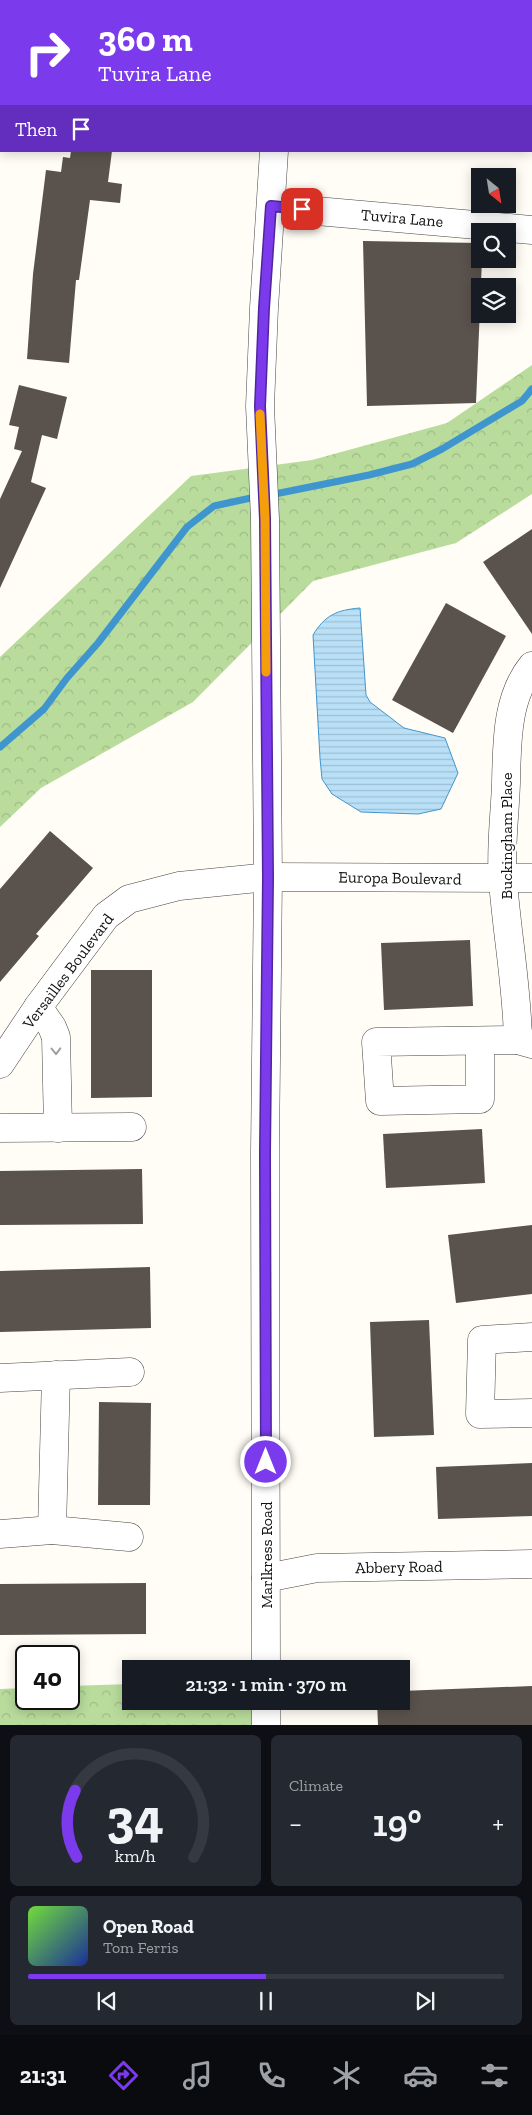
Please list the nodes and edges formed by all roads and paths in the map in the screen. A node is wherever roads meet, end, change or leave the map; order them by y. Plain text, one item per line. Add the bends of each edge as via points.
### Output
1 (274, 152) edge
2 (271, 206) junction
3 (532, 230) edge
4 (532, 666) edge
5 (268, 877) junction
6 (532, 878) edge
7 (503, 879) junction
8 (38, 1007) junction
9 (480, 1041) dead end
10 (525, 1042) edge
11 (0, 1064) edge
12 (132, 1127) dead end
13 (0, 1128) edge
14 (58, 1128) junction
15 (532, 1337) edge
16 (130, 1372) dead end
17 (56, 1375) junction
18 (0, 1378) edge
19 (532, 1413) edge
20 (52, 1530) junction
21 (0, 1534) edge
22 (129, 1537) dead end
23 (532, 1564) edge
24 (266, 1578) junction
25 (266, 1660) edge
26 (266, 1710) edge
27 (266, 1725) edge

1 - 2 street, Marlkress Road
2 - 3 street, Tuvira Lane
2 - 5 street, Marlkress Road via 264,308 261,447 265,519
4 - 7 street, Buckingham Place via 524,676 512,707
5 - 7 street, Europa Boulevard
5 - 8 street, Versailles Boulevard via 178,886 129,899 106,916
5 - 24 street, Marlkress Road
6 - 7 street, Europa Boulevard
7 - 10 street, Buckingham Place via 517,1016
8 - 11 street, Versailles Boulevard
8 -> 14 street via 56,1037
9 - 10 street, Buckingham Place
12 - 14 street
13 - 14 street
15 - 19 street via 482,1340 480,1414
16 - 17 street
17 - 18 street
17 - 20 street
20 - 21 street
20 - 22 street
23 - 24 street, Abbery Road via 317,1568
24 - 25 street, Marlkress Road
26 - 27 street

